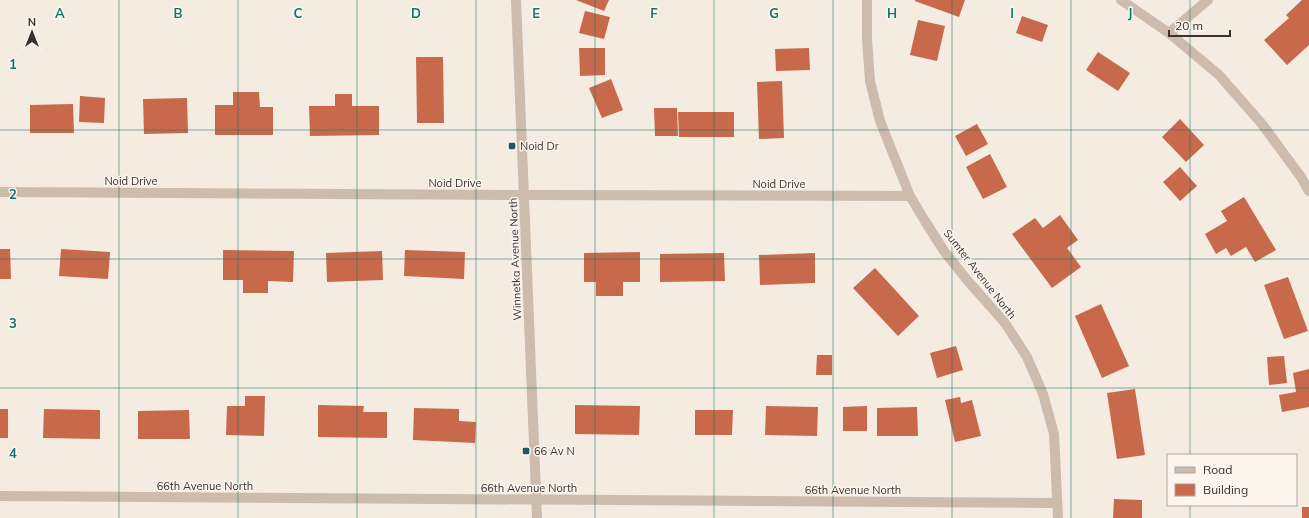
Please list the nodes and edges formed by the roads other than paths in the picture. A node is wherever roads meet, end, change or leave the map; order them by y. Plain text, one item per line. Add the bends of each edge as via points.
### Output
1 (516, 0) edge
2 (867, 0) edge
3 (1121, 0) edge
4 (1208, 0) edge
5 (1169, 33) junction
6 (1309, 191) edge
7 (0, 192) edge
8 (524, 195) junction
9 (910, 196) junction
10 (0, 496) edge
11 (536, 500) junction
12 (1057, 503) junction
13 (536, 518) edge
14 (1058, 518) edge

1 - 8 street, Winnetka Avenue North
2 - 9 street, Sumter Avenue North via 866,39 870,81 880,121
3 - 5 street
4 - 5 street
5 - 6 street via 1218,75 1262,124
7 - 8 street, Noid Drive
8 - 9 street, Noid Drive
8 - 11 street, Winnetka Avenue North
9 - 12 street, Sumter Avenue North via 944,251 1004,323 1027,357 1044,394 1054,434
10 - 11 street, 66th Avenue North
11 - 12 street, 66th Avenue North
11 - 13 street, Winnetka Avenue North
12 - 14 street, Sumter Avenue North

